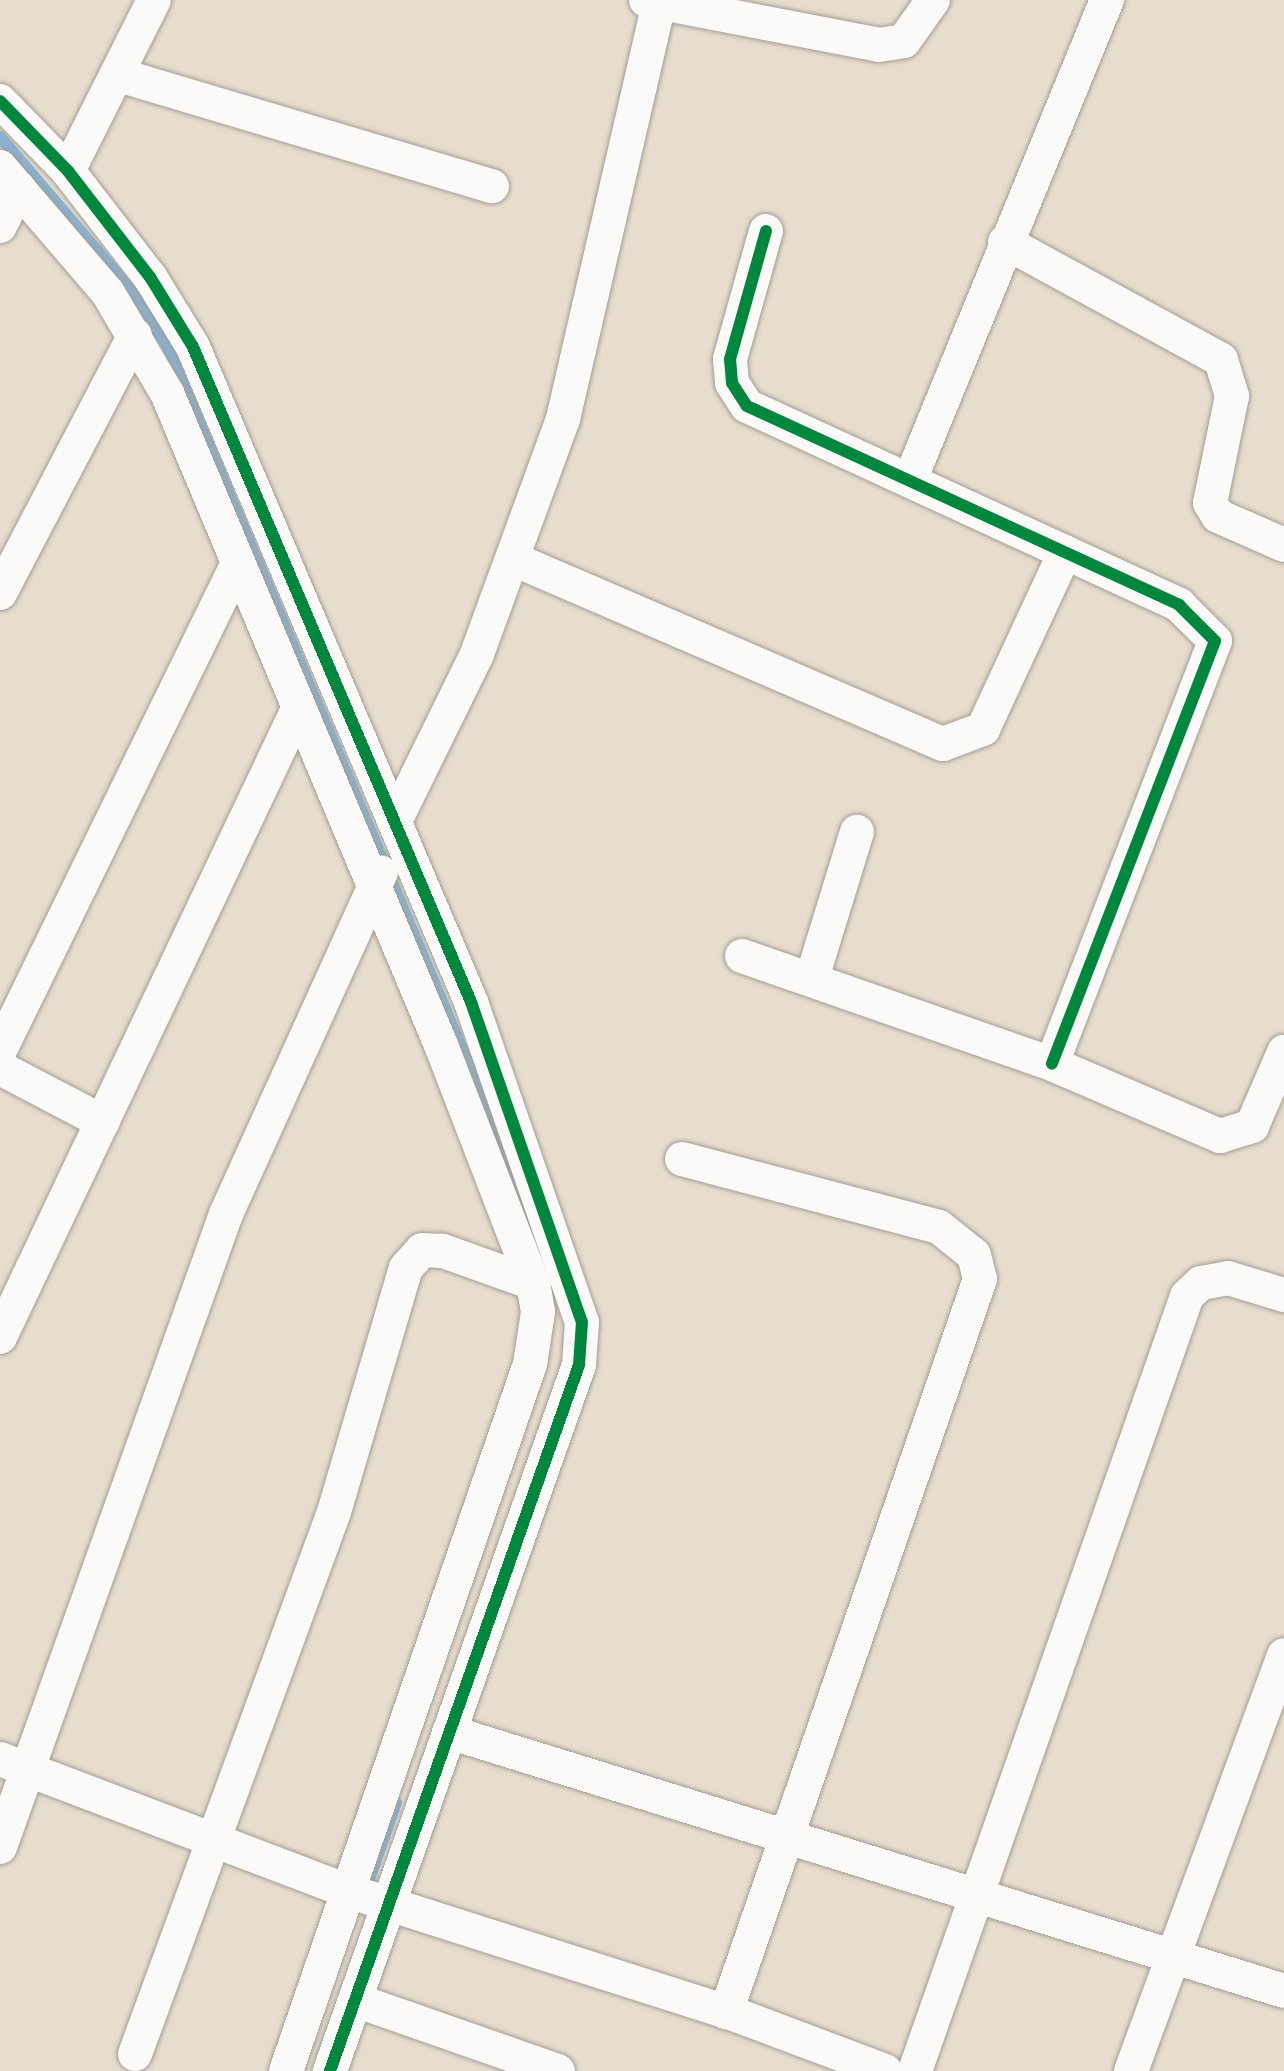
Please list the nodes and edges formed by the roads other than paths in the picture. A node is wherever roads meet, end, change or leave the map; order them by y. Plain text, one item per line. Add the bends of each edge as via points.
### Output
1 (154, 0) edge
2 (933, 0) edge
3 (1107, 0) edge
4 (652, 1) edge
5 (745, 9) edge
6 (122, 76) junction
7 (0, 101) edge
8 (68, 171) junction
9 (10, 178) edge
10 (492, 186) dead end
11 (0, 226) edge
12 (766, 231) dead end
13 (1005, 242) junction
14 (135, 335) junction
15 (910, 480) junction
16 (1284, 545) edge
17 (1065, 552) junction
18 (513, 559) junction
19 (238, 563) junction
20 (0, 593) edge
21 (299, 707) junction
22 (857, 832) dead end
23 (390, 855) junction
24 (742, 956) dead end
25 (812, 978) junction
26 (0, 1050) edge
27 (1284, 1052) edge
28 (1052, 1064) junction
29 (0, 1068) edge
30 (103, 1122) junction
31 (682, 1159) dead end
32 (533, 1283) junction
33 (1284, 1295) edge
34 (0, 1337) edge
35 (1284, 1655) edge
36 (449, 1732) junction
37 (15, 1765) edge
38 (787, 1834) junction
39 (217, 1841) junction
40 (0, 1847) edge
41 (977, 1894) junction
42 (367, 1897) junction
43 (1173, 1957) junction
44 (1284, 1991) edge
45 (355, 2000) junction
46 (726, 2012) junction
47 (135, 2054) dead end
48 (286, 2071) edge
49 (330, 2071) edge
50 (558, 2071) edge
51 (885, 2071) edge
52 (915, 2071) edge
53 (1131, 2071) edge

1 - 6 street
2 - 5 street via 904,41 879,45
3 - 13 street
4 - 5 street
4 - 18 street via 563,419
6 - 8 street
6 - 10 street
7 - 8 street
8 - 23 street via 193,347
9 - 11 street
9 - 14 street
12 - 15 street via 730,359 732,383 747,406
13 - 15 street
13 - 16 street via 1221,360 1232,396 1210,503 1218,516
14 - 19 street
14 - 20 street
15 - 17 street
17 - 18 street via 983,729 943,744
17 - 28 street via 1179,605 1205,623 1215,641
18 - 23 street
19 - 21 street
19 - 26 street
21 - 23 street
21 - 30 street
22 - 25 street
23 - 32 street
23 - 36 street via 471,1002 582,1322 579,1365
23 - 37 street via 226,1214
24 - 25 street
25 - 28 street
27 - 28 street via 1252,1126 1230,1137
29 - 30 street
30 - 34 street
31 - 38 street via 939,1227 974,1255 980,1279
32 - 39 street via 443,1251 412,1256 334,1512
32 - 42 street via 538,1312 530,1364
33 - 41 street via 1228,1278 1201,1283 1187,1296
35 - 43 street
36 - 38 street
36 - 42 street
37 - 39 street
37 - 40 street
38 - 41 street
38 - 46 street
39 - 42 street
39 - 47 street
41 - 43 street
41 - 52 street
42 - 45 street
42 - 46 street
42 - 48 street
43 - 44 street
43 - 53 street
45 - 49 street
45 - 50 street
46 - 51 street

